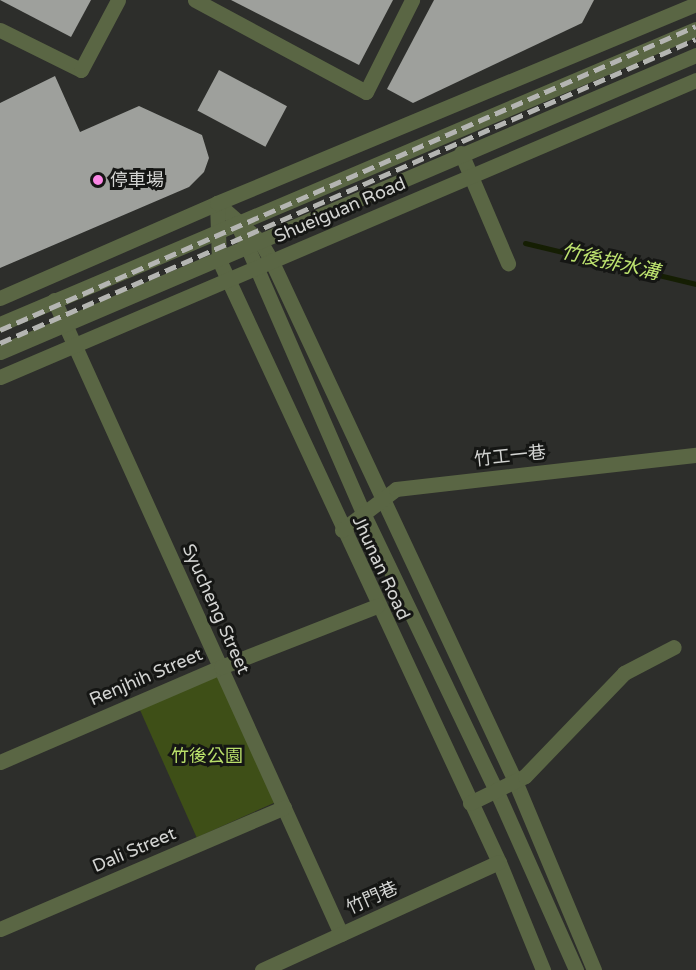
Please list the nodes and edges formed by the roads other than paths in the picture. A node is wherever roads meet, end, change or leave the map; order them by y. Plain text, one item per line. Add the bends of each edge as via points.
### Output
1 (118, 0) edge
2 (195, 0) edge
3 (412, 0) edge
4 (696, 4) edge
5 (696, 29) edge
6 (0, 30) edge
7 (696, 55) edge
8 (696, 80) edge
9 (461, 153) junction
10 (469, 176) junction
11 (217, 203) junction
12 (237, 223) junction
13 (218, 231) junction
14 (260, 241) junction
15 (245, 248) junction
16 (219, 260) junction
17 (271, 260) junction
18 (508, 263) dead end
19 (256, 268) junction
20 (229, 279) junction
21 (0, 298) edge
22 (54, 300) junction
23 (66, 323) junction
24 (0, 324) edge
25 (76, 346) junction
26 (0, 352) edge
27 (0, 377) edge
28 (696, 455) edge
29 (382, 500) junction
30 (363, 513) junction
31 (342, 530) junction
32 (377, 606) junction
33 (674, 647) dead end
34 (220, 667) junction
35 (0, 762) edge
36 (514, 781) junction
37 (496, 790) junction
38 (470, 803) junction
39 (284, 807) junction
40 (499, 862) junction
41 (0, 929) edge
42 (341, 934) junction
43 (262, 970) edge
44 (543, 970) edge
45 (576, 970) edge
46 (594, 970) edge

1 - 6 street via 81,70
2 - 3 street via 366,92
4 - 11 street
5 - 12 street, Shueiguan Road
7 - 9 street, Shueiguan Road
8 - 10 street, Shueiguan Road
9 - 10 street
9 - 14 street, Shueiguan Road
10 - 17 street, Shueiguan Road
10 - 18 street
11 - 12 street, Jhunan Road
11 - 13 street, Jhunan Road
11 - 21 street
12 - 13 street, Shueiguan Road
12 - 14 street, Jhunan Road
12 - 15 street, Jhunan Road
13 - 16 street, Jhunan Road
13 - 22 street, Shueiguan Road
14 - 15 street, Shueiguan Road
14 - 17 street, Jhunan Road
15 - 16 street, Shueiguan Road
15 - 19 street, Jhunan Road
16 - 20 street, Jhunan Road
16 - 23 street, Shueiguan Road
17 - 19 street, Shueiguan Road
17 - 29 street, Jhunan Road
19 - 20 street, Shueiguan Road
19 - 30 street, Jhunan Road
20 - 25 street, Shueiguan Road
20 - 31 street, Jhunan Road
22 - 23 street, Syucheng Street
22 - 24 street, Shueiguan Road
23 - 25 street, Syucheng Street
23 - 26 street, Shueiguan Road
25 - 27 street, Shueiguan Road
25 - 34 street, Syucheng Street
28 - 29 street, 竹工一巷 via 396,489
29 - 30 street, 竹工一巷
29 - 36 street, Jhunan Road
30 - 31 street, 竹工一巷
30 - 37 street, Jhunan Road
31 - 32 street, Jhunan Road
32 - 34 street, Renjhih Street
32 - 38 street, Jhunan Road
33 - 36 street via 624,673 525,776
34 - 35 street, Renjhih Street
34 - 39 street, Syucheng Street
36 - 37 street
36 - 46 street, Jhunan Road
37 - 38 street
37 - 45 street, Jhunan Road
38 - 40 street, Jhunan Road
39 - 41 street, Dali Street
39 - 42 street, Syucheng Street
40 - 42 street, 竹門巷
40 - 44 street, Jhunan Road
42 - 43 street, 竹門巷

